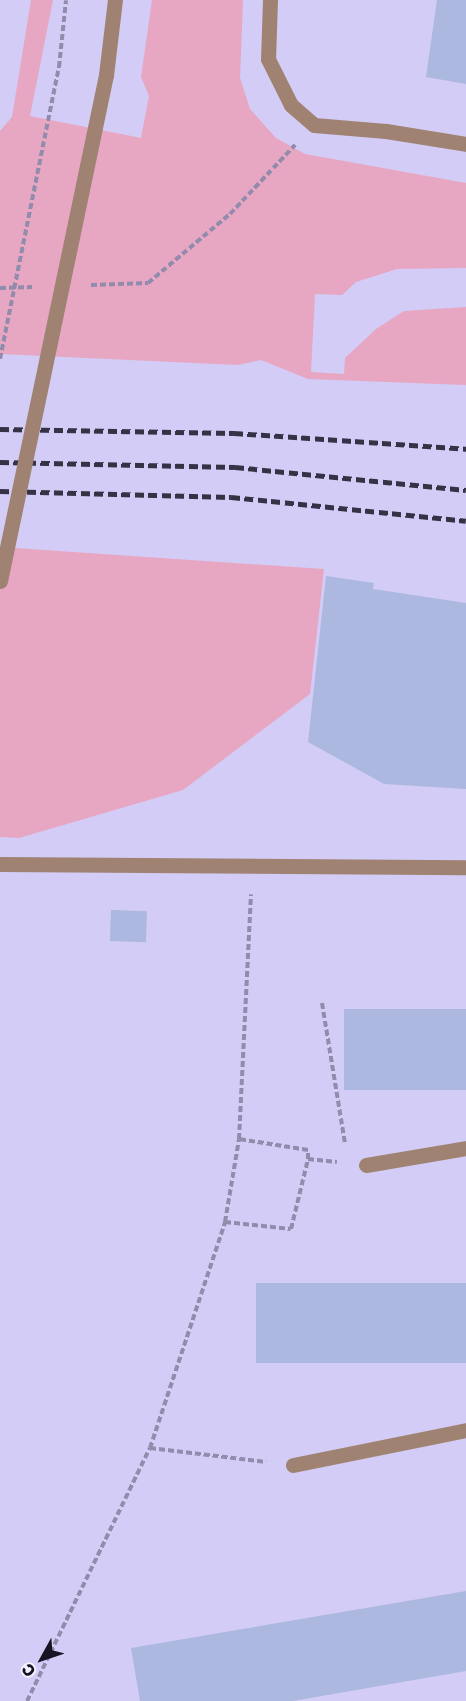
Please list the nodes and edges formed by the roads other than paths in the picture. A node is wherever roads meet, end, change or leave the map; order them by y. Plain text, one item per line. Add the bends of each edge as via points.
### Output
1 (115, 0) edge
2 (270, 0) edge
3 (466, 144) edge
4 (0, 581) edge
5 (0, 864) edge
6 (466, 867) edge
7 (466, 1148) edge
8 (366, 1165) dead end
9 (466, 1430) edge
10 (293, 1465) road end

1 - 4 street, bridge via 106,75
2 - 3 street via 268,59 291,105 314,125
5 - 6 street
7 - 8 street
9 - 10 street

